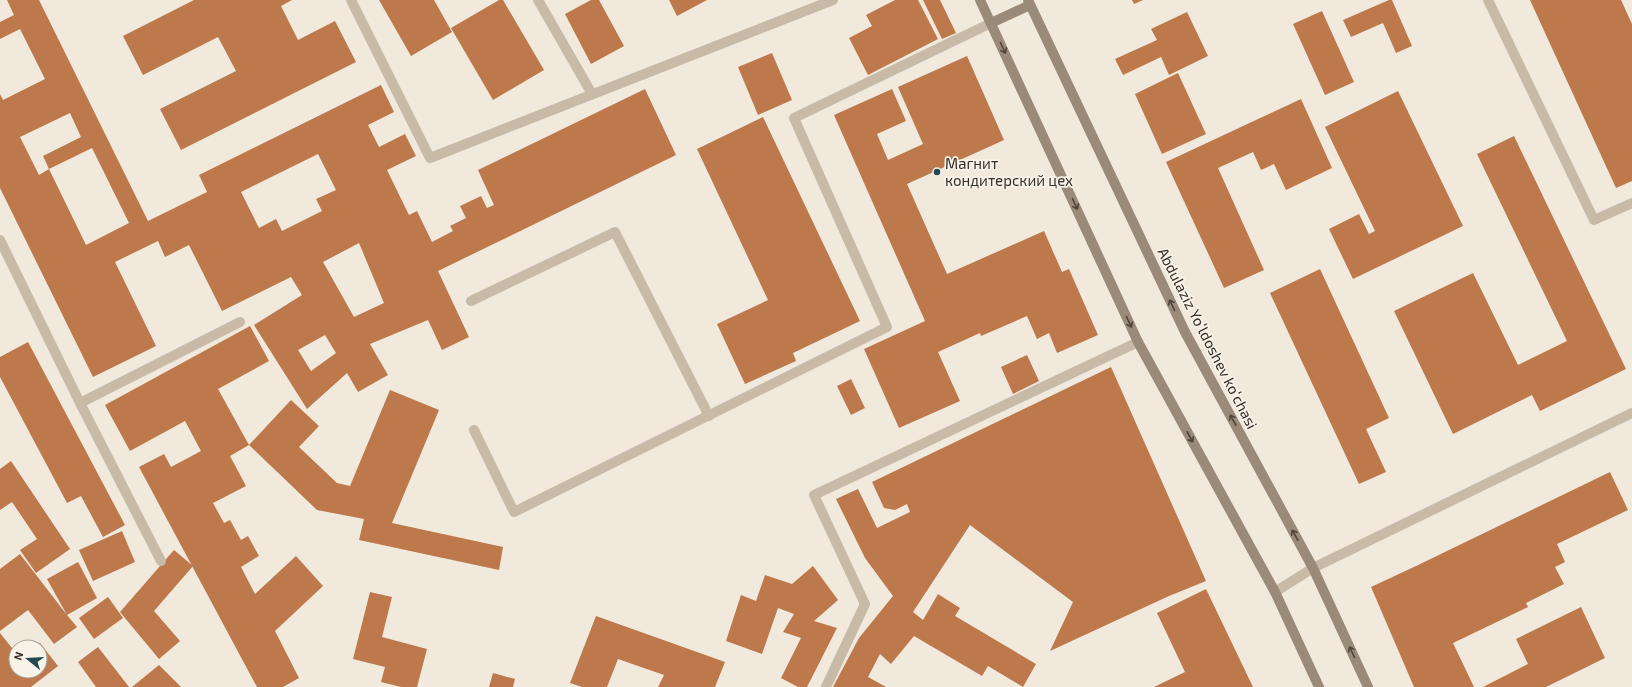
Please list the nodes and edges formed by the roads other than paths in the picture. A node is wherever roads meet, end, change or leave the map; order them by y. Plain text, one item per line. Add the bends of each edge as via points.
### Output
1 (351, 0) edge
2 (538, 0) edge
3 (833, 0) edge
4 (980, 0) edge
5 (1488, 0) edge
6 (1029, 2) edge
7 (991, 23) junction
8 (592, 94) junction
9 (1632, 203) edge
10 (0, 240) edge
11 (471, 301) dead end
12 (240, 322) dead end
13 (1138, 342) junction
14 (80, 403) junction
15 (1632, 413) edge
16 (709, 416) junction
17 (474, 430) dead end
18 (161, 561) dead end
19 (1313, 568) junction
20 (1275, 592) junction
21 (826, 687) edge
22 (1319, 687) edge
23 (1368, 687) edge

1 - 8 street via 430,158
2 - 8 street
3 - 8 street
4 - 7 main road
5 - 9 street via 1594,220
6 - 7 main road
19 -> 6 main road, Abdulaziz Yoʻldoshev koʻchasi via 1185,332
7 -> 13 main road
7 - 16 street via 794,118 887,327
10 - 14 street
11 - 16 street via 615,232
12 - 14 street
13 -> 20 main road
13 - 21 street via 814,495 866,604
14 - 18 street
15 - 19 street
16 - 17 street via 514,512
19 - 20 street
23 -> 19 main road, Abdulaziz Yoʻldoshev koʻchasi
20 - 22 main road

